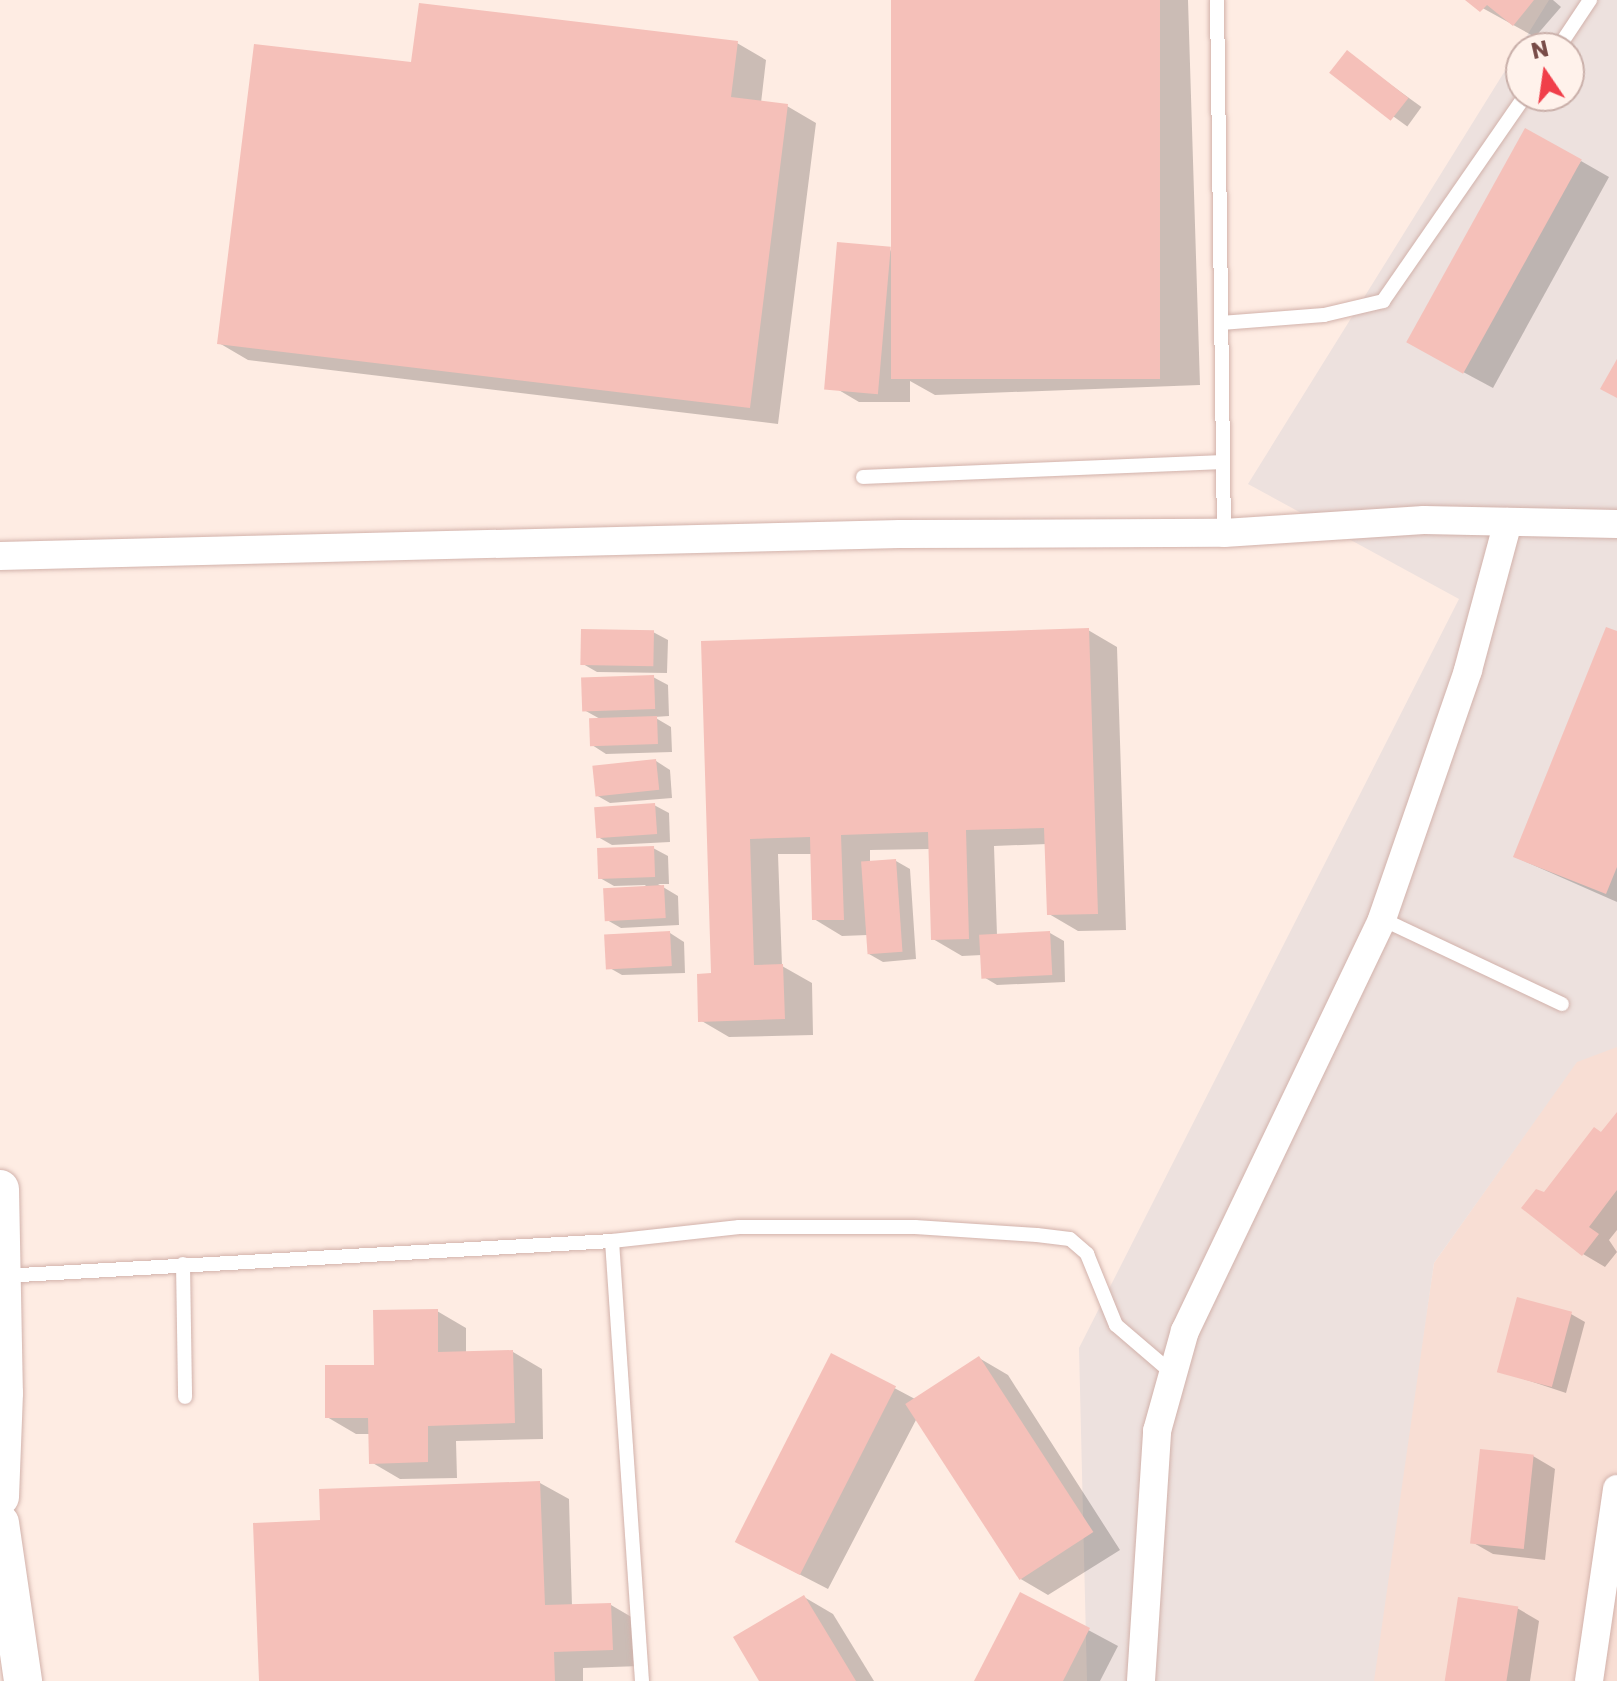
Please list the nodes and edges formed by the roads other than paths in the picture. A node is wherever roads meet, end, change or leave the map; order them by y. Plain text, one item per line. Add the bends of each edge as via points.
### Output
1 (1217, 0) edge
2 (1590, 0) edge
3 (1569, 32) edge
4 (1514, 112) edge
5 (1221, 323) junction
6 (1223, 462) junction
7 (863, 477) dead end
8 (1508, 522) junction
9 (1617, 524) edge
10 (1224, 533) junction
11 (0, 556) edge
12 (1382, 919) junction
13 (1562, 1004) dead end
14 (0, 1189) edge
15 (612, 1241) junction
16 (183, 1264) junction
17 (2, 1276) edge
18 (1172, 1373) junction
19 (185, 1397) dead end
20 (1617, 1489) edge
21 (0, 1497) edge
22 (0, 1523) edge
23 (1613, 1555) edge
24 (23, 1681) edge
25 (642, 1681) edge
26 (1141, 1681) edge
27 (1589, 1681) edge

1 - 5 lane
2 - 3 lane
4 - 5 lane via 1383,301 1324,315
5 - 6 lane
6 - 7 lane
6 - 10 lane
8 - 9 street
8 - 10 street via 1424,520
8 - 12 street via 1473,655
10 - 11 street via 900,534
12 - 13 lane
12 - 18 street via 1185,1331
14 - 17 main road
15 - 16 lane
15 - 18 lane via 739,1227 859,1225 1070,1239 1087,1254 1116,1325
15 - 25 lane
16 - 17 lane
16 - 19 lane
17 - 21 main road
18 - 26 street via 1155,1446
20 - 23 street
22 - 24 main road
23 - 27 street

